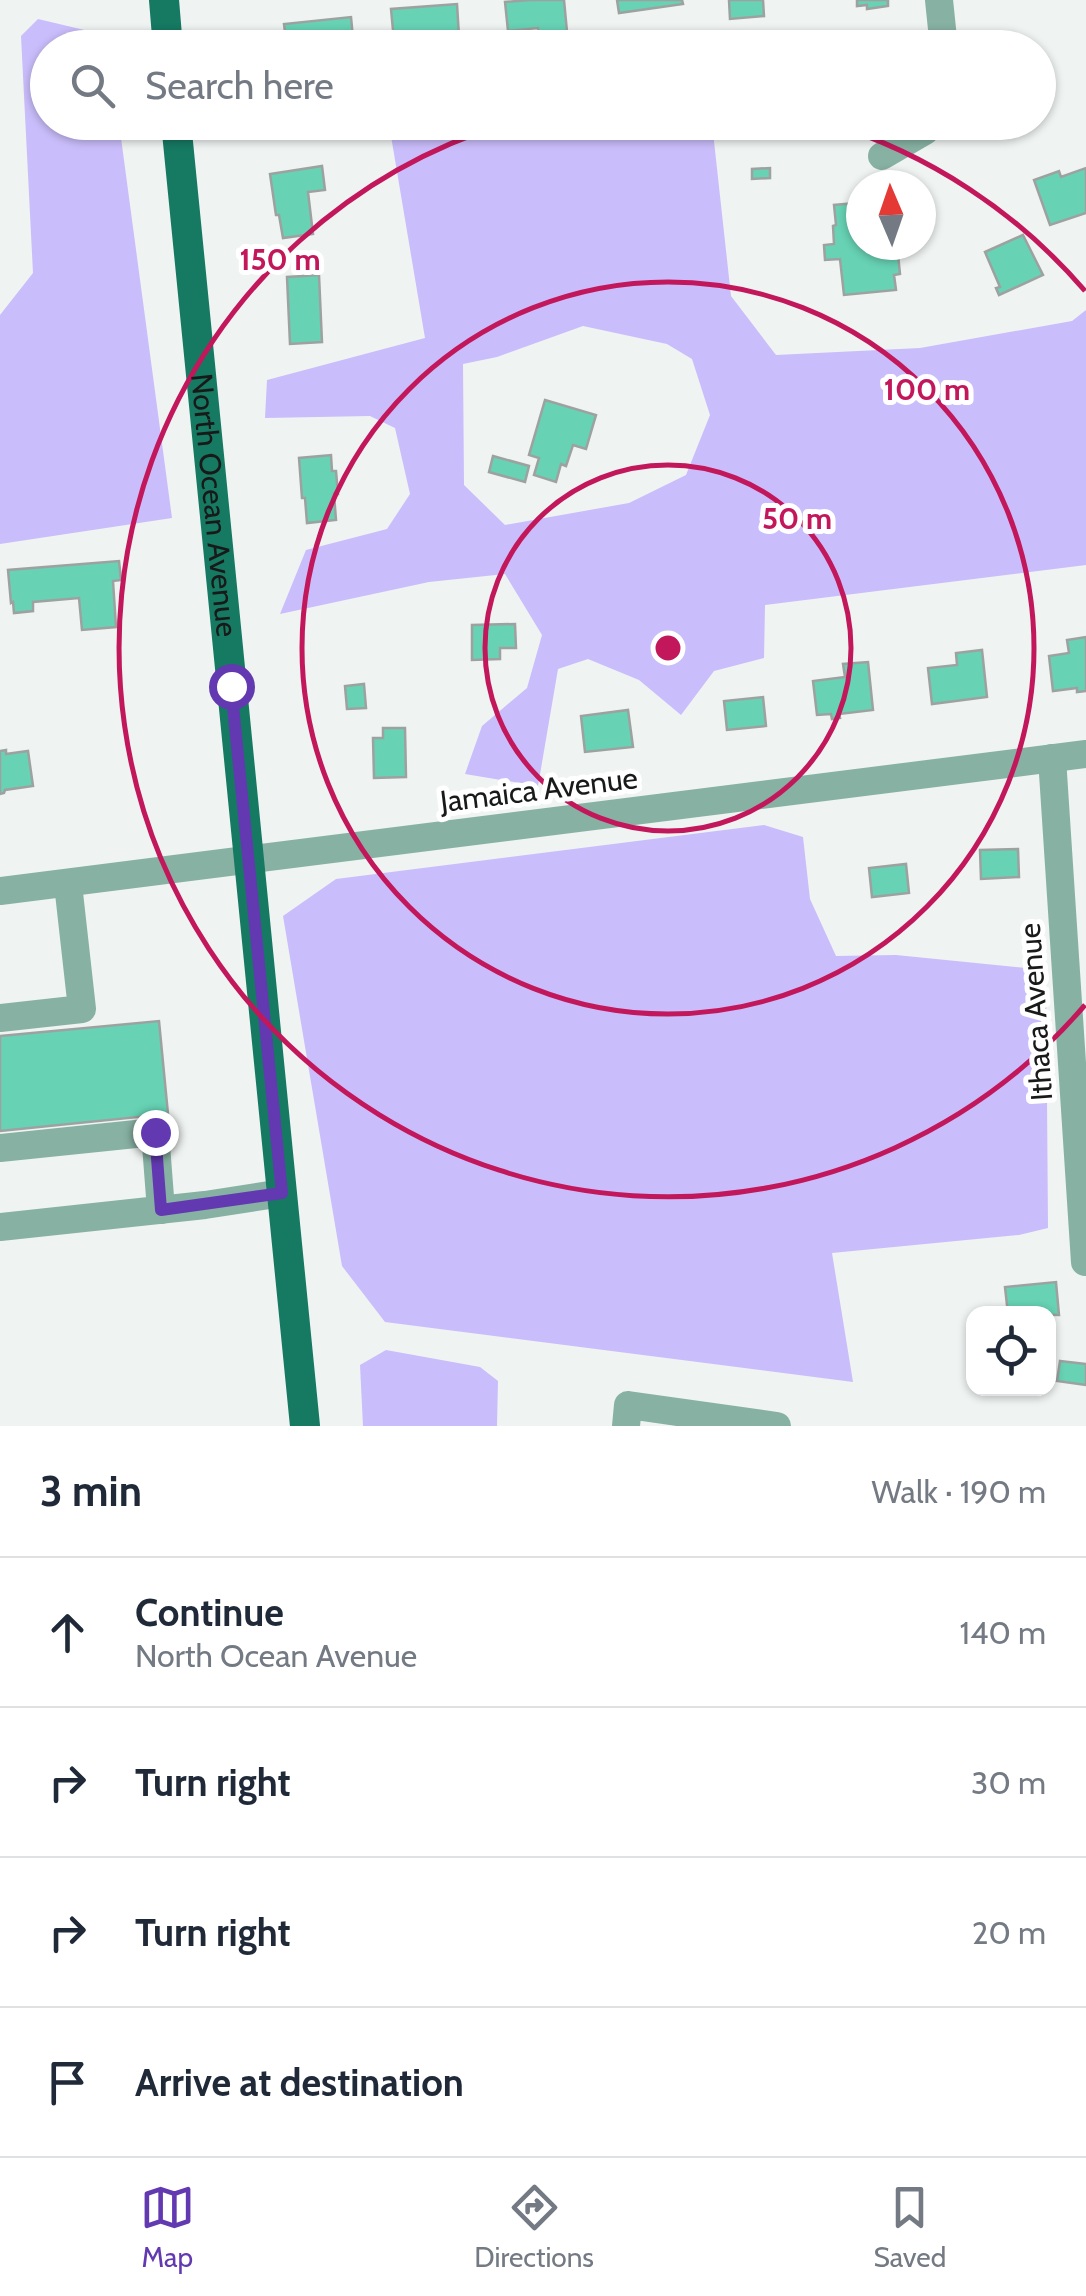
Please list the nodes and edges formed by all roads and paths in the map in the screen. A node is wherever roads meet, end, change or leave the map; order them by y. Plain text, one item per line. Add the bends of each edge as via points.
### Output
1 (164, 0) edge
2 (939, 0) edge
3 (166, 30) edge
4 (942, 30) edge
5 (178, 140) edge
6 (910, 140) edge
7 (882, 156) dead end
8 (1086, 754) edge
9 (1052, 758) junction
10 (249, 859) junction
11 (68, 884) junction
12 (0, 891) edge
13 (0, 1018) edge
14 (0, 1148) edge
15 (282, 1193) junction
16 (161, 1210) junction
17 (0, 1227) edge
18 (1085, 1262) edge
19 (306, 1426) edge
20 (626, 1426) edge
21 (777, 1426) edge

1 - 3 main road
2 - 4 street
5 - 10 main road, North Ocean Avenue
6 - 7 street
8 - 9 street, Jamaica Avenue
9 - 10 street, Jamaica Avenue
9 - 18 street, Ithaca Avenue
10 - 11 street, Jamaica Avenue
10 - 15 main road, North Ocean Avenue
11 - 12 street, Jamaica Avenue
11 - 13 street via 82,1009
14 - 16 street via 155,1132
15 - 16 street
15 - 19 main road, North Ocean Avenue
16 - 17 street
20 - 21 street via 628,1405

